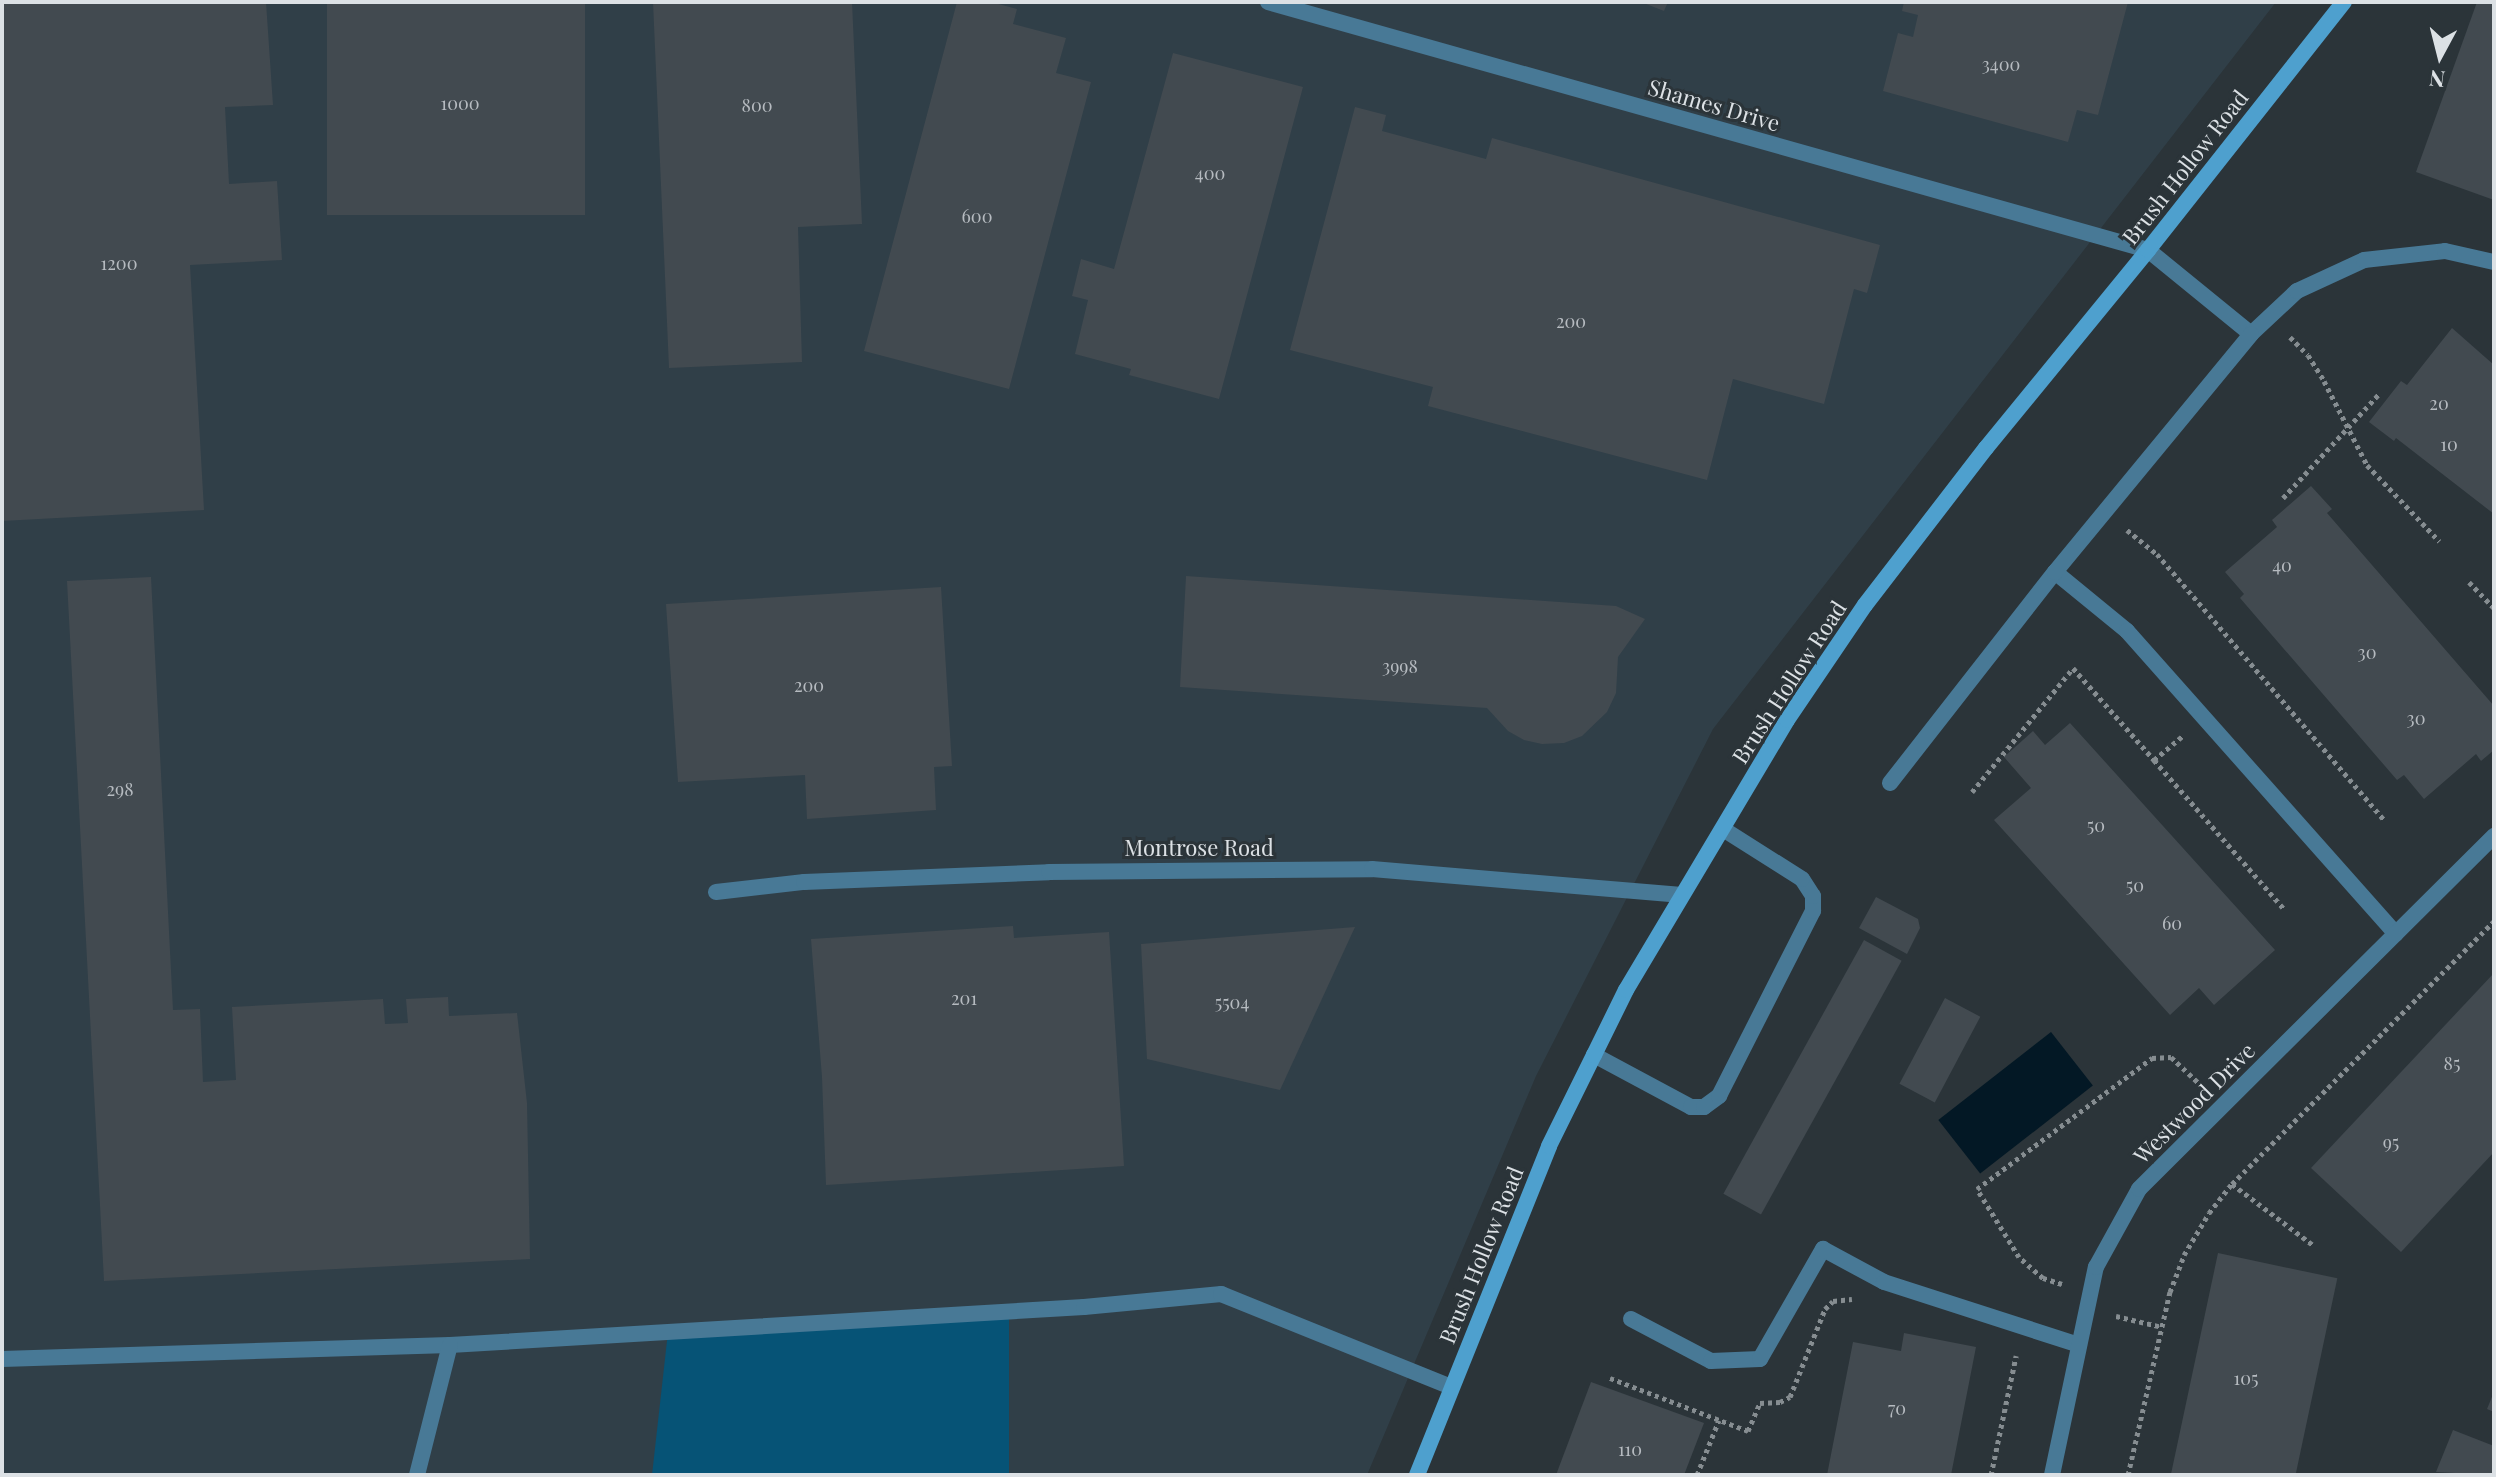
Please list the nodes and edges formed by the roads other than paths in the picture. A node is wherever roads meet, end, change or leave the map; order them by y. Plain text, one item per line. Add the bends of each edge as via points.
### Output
1 (1268, 2) edge
2 (2344, 2) edge
3 (2148, 250) junction
4 (2494, 262) edge
5 (2251, 334) junction
6 (2055, 572) junction
7 (1890, 783) dead end
8 (1723, 829) junction
9 (2494, 836) edge
10 (716, 892) dead end
11 (1682, 895) junction
12 (2396, 934) junction
13 (1594, 1055) junction
14 (1631, 1319) dead end
15 (450, 1345) junction
16 (2079, 1345) junction
17 (2, 1359) edge
18 (1451, 1387) junction
19 (417, 1475) edge
20 (1417, 1475) edge
21 (2052, 1475) edge

1 - 3 street, Shames Drive
2 - 3 main road, Brush Hollow Road
3 - 5 street
3 - 8 main road, Brush Hollow Road via 1865,605 1787,720
4 - 5 street via 2445,251 2364,260 2297,291
5 - 6 street
6 - 7 street
6 - 12 street via 2127,631
8 - 11 main road, Brush Hollow Road
8 - 13 street via 1802,879 1813,896 1813,911 1719,1096 1704,1107 1691,1107
9 - 12 street, Westwood Drive
10 - 11 street, Montrose Road via 804,882 1049,872 1372,869
11 - 13 main road, Brush Hollow Road
12 - 16 street, Westwood Drive via 2139,1189 2096,1267
13 - 18 main road, Brush Hollow Road via 1549,1146
14 - 16 street via 1711,1361 1760,1359 1823,1249 1884,1282
15 - 17 street
15 - 18 street via 1221,1294
15 - 19 street
16 - 21 street, Westwood Drive
18 - 20 main road, Brush Hollow Road

